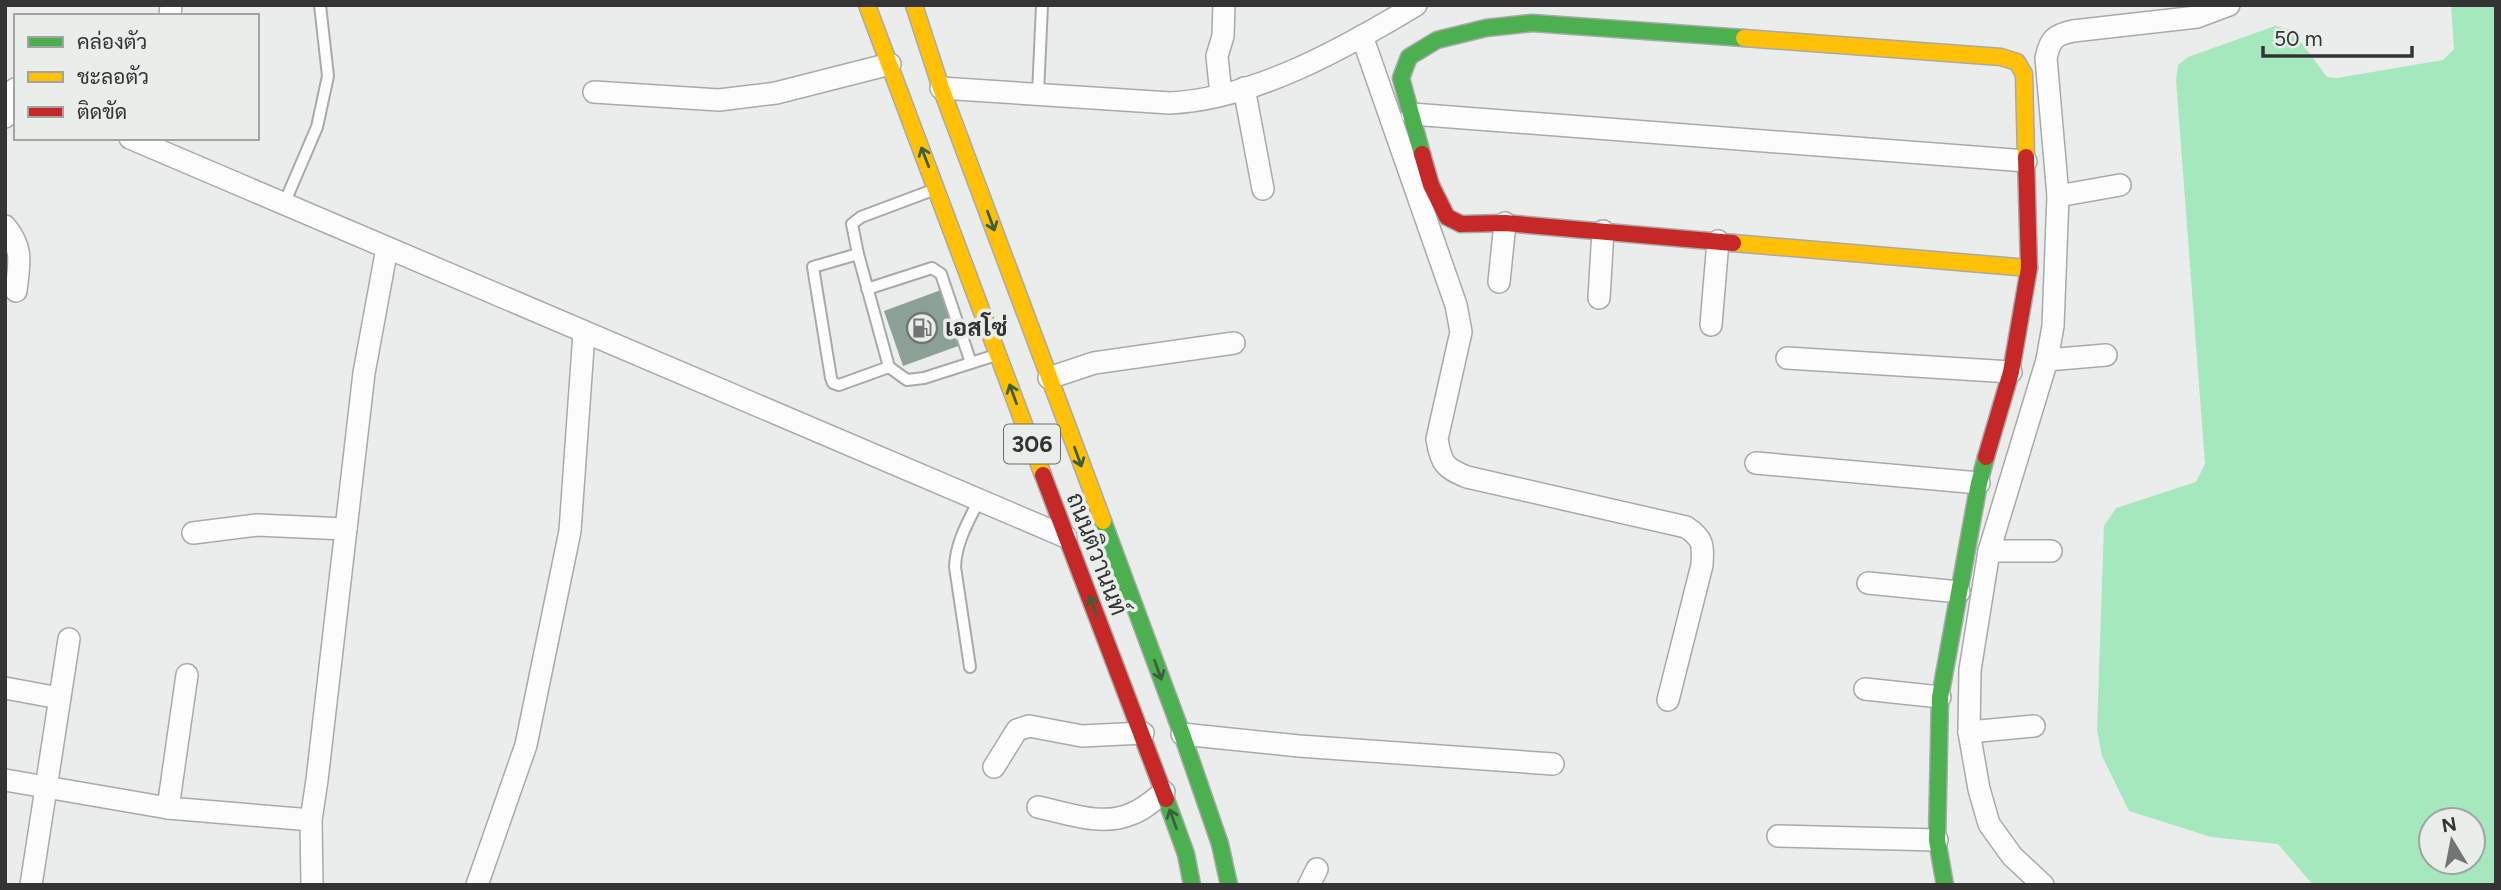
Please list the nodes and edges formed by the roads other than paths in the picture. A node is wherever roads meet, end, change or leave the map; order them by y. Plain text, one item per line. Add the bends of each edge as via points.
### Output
1 (320, 5) edge
2 (867, 5) edge
3 (908, 5) edge
4 (914, 5) edge
5 (1042, 5) edge
6 (1224, 5) edge
7 (1416, 5) edge
8 (2229, 5) edge
9 (1362, 36) junction
10 (890, 64) junction
11 (941, 88) junction
12 (1244, 89) junction
13 (594, 92) dead end
14 (14, 93) edge
15 (1038, 94) junction
16 (1221, 95) junction
17 (1412, 114) junction
18 (5, 117) edge
19 (151, 143) edge
20 (2026, 161) junction
21 (2120, 185) dead end
22 (937, 189) junction
23 (1263, 189) dead end
24 (2058, 197) junction
25 (284, 204) junction
26 (1505, 223) junction
27 (5, 226) edge
28 (1603, 231) junction
29 (1718, 241) junction
30 (387, 248) junction
31 (858, 254) junction
32 (2029, 268) junction
33 (1499, 282) dead end
34 (867, 289) junction
35 (16, 291) dead end
36 (1599, 298) dead end
37 (1711, 325) dead end
38 (584, 333) junction
39 (1234, 343) dead end
40 (998, 354) junction
41 (2106, 355) dead end
42 (1787, 358) dead end
43 (2047, 360) junction
44 (971, 363) junction
45 (889, 367) junction
46 (2011, 372) junction
47 (1049, 378) junction
48 (1756, 463) dead end
49 (1979, 483) junction
50 (979, 500) junction
51 (346, 528) junction
52 (193, 533) dead end
53 (1066, 537) junction
54 (1989, 551) junction
55 (2051, 551) dead end
56 (1868, 583) dead end
57 (1959, 592) junction
58 (69, 639) dead end
59 (970, 667) dead end
60 (187, 676) dead end
61 (5, 688) edge
62 (1865, 690) dead end
63 (1940, 697) junction
64 (60, 698) junction
65 (1668, 699) dead end
66 (2034, 726) dead end
67 (1969, 732) junction
68 (1143, 733) junction
69 (1182, 734) junction
70 (1553, 764) dead end
71 (994, 767) dead end
72 (5, 780) edge
73 (46, 787) junction
74 (1164, 792) junction
75 (1038, 807) dead end
76 (168, 808) junction
77 (311, 820) junction
78 (1778, 836) dead end
79 (1937, 840) junction
80 (31, 885) edge
81 (312, 885) edge
82 (477, 885) edge
83 (1192, 885) edge
84 (1229, 885) edge
85 (1945, 885) edge
86 (2043, 885) edge

1 - 25 lane via 328,76 317,127
2 - 10 street, ถนนติวานนท์ / 306
3 - 11 street, 306
4 - 11 street, ถนนติวานนท์ / 306
5 - 15 lane
6 - 16 street via 1217,56
7 - 9 street
8 - 24 street via 2176,20 2056,35 2046,58
9 - 12 street
9 - 65 street via 1456,305 1461,332 1437,439 1440,457 1448,469 1467,477 1686,527 1699,535 1702,565
10 - 13 street via 776,93 719,100
22 -> 10 street, ถนนติวานนท์ / 306
11 - 15 street
11 -> 47 street, ถนนติวานนท์ / 306
12 - 16 street
12 - 23 street
14 - 18 street
15 - 16 street via 1170,103
17 - 20 street
17 - 20 street via 1401,78 1403,65 1412,54 1435,42 1495,26 1532,23 2001,57 2017,62 2024,74
17 - 26 street via 1431,185 1447,216 1461,224
19 - 25 street
20 - 32 street
21 - 24 street
22 - 31 lane via 855,220 852,230
22 - 40 street, ถนนติวานนท์ / 306
24 - 43 street via 2053,326
25 - 30 street
26 - 28 street
26 - 33 street
27 - 35 street via 18,243
28 - 29 street
28 - 36 street
29 - 32 street
29 - 37 street
30 - 38 street
30 - 51 street via 364,373
31 - 34 lane
31 - 45 lane via 813,267 831,378 839,385
32 - 46 street
34 - 44 lane via 936,269
34 - 45 lane
38 - 50 street
38 - 82 street via 570,531 526,745
39 - 47 street via 1094,363
40 - 44 lane
53 -> 40 street, ถนนติวานนท์ / 306
41 - 43 street
42 - 46 street
43 - 54 street
44 - 45 lane via 906,380
46 - 49 street
47 -> 69 street, ถนนติวานนท์ / 306
48 - 49 street
49 - 57 street
50 - 53 street
50 - 59 lane via 959,540 955,566
51 - 52 street via 257,524
51 - 77 street
68 -> 53 street, ถนนติวานนท์ / 306
54 - 55 street
54 - 67 street via 1970,670
56 - 57 street
57 - 63 street
58 - 64 street
60 - 76 street
61 - 64 street
62 - 63 street
63 - 79 street
64 - 73 street
66 - 67 street
67 - 86 street via 1989,824 2012,856
68 - 71 street via 1082,736 1029,726 1017,730
68 - 74 street, ถนนติวานนท์ / 306
69 - 70 street
69 - 84 street, ถนนติวานนท์ / 306 via 1220,844
72 - 73 street
73 - 76 street
73 - 80 street
74 - 75 street via 1133,814 1114,820
83 -> 74 street, ถนนติวานนท์ / 306
76 - 77 street
77 - 81 street
78 - 79 street
79 - 85 street

